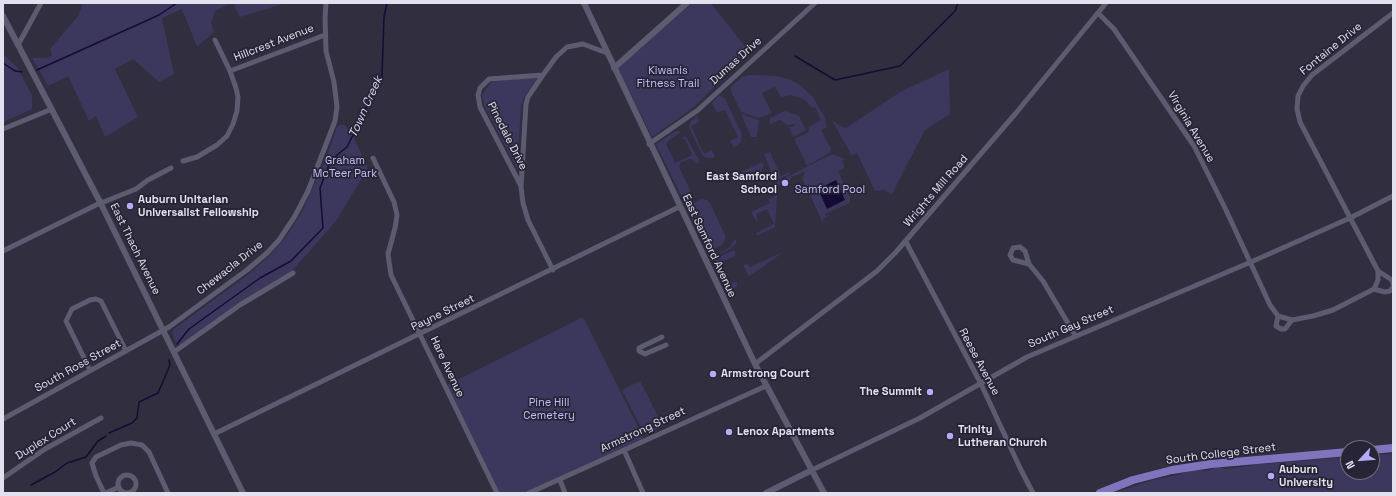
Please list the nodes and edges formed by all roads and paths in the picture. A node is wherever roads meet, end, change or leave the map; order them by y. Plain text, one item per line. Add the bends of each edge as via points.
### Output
1 (42, 3) edge
2 (326, 3) edge
3 (584, 3) edge
4 (815, 3) edge
5 (1106, 3) edge
6 (685, 4) edge
7 (1098, 13) junction
8 (1393, 13) edge
9 (3, 16) edge
10 (325, 35) junction
11 (215, 40) dead end
12 (18, 45) junction
13 (607, 53) junction
14 (614, 68) junction
15 (230, 71) junction
16 (543, 75) junction
17 (52, 109) junction
18 (3, 129) edge
19 (649, 144) junction
20 (373, 158) dead end
21 (183, 161) dead end
22 (171, 168) dead end
23 (521, 187) junction
24 (1393, 196) edge
25 (101, 204) junction
26 (679, 208) junction
27 (1350, 218) junction
28 (906, 242) junction
29 (3, 251) edge
30 (1251, 262) junction
31 (1029, 264) dead end
32 (553, 270) junction
33 (1378, 271) junction
34 (293, 273) dead end
35 (1393, 284) edge
36 (1393, 287) edge
37 (1374, 289) junction
38 (1278, 316) junction
39 (1292, 320) junction
40 (163, 331) junction
41 (421, 335) junction
42 (1074, 335) junction
43 (662, 336) dead end
44 (666, 345) dead end
45 (126, 351) junction
46 (174, 352) junction
47 (754, 364) junction
48 (90, 370) junction
49 (981, 384) junction
50 (766, 386) junction
51 (101, 418) dead end
52 (3, 419) edge
53 (214, 434) junction
54 (1393, 448) edge
55 (1380, 449) edge
56 (624, 450) junction
57 (1340, 453) edge
58 (812, 470) junction
59 (3, 478) edge
60 (560, 480) junction
61 (119, 487) junction
62 (105, 493) edge
63 (125, 493) edge
64 (168, 493) edge
65 (243, 493) edge
66 (497, 493) edge
67 (529, 493) edge
68 (566, 493) edge
69 (644, 493) edge
70 (766, 493) edge
71 (824, 493) edge
72 (1033, 493) edge
73 (1100, 493) edge

1 - 12 street
2 - 10 street, Chewacla Drive
3 - 13 street, East Samford Avenue
4 - 19 street, Dumas Drive via 698,110
5 - 7 street, Wrights Mill Road
6 - 14 street
7 - 28 street, Wrights Mill Road
7 - 30 street, Virginia Avenue via 1114,29 1194,146
8 - 27 street, Fontaine Drive via 1312,75 1303,84 1298,96 1300,122
9 - 12 street, East Thach Avenue
10 - 15 street, Hillcrest Avenue
10 - 40 street, Chewacla Drive via 337,107 330,135 296,216 267,253
11 - 15 street
12 - 17 street, East Thach Avenue
13 - 14 street, East Samford Avenue
13 - 16 street, Pinedale Drive via 583,44 567,47
14 - 19 street, East Samford Avenue
15 - 21 street via 238,97 237,111 227,136 197,157
16 - 23 street, Pinedale Drive via 526,104
16 - 23 street, Pinedale Drive via 490,79 480,88 478,95 480,107
17 - 18 street
17 - 25 street, East Thach Avenue
19 - 26 street, East Samford Avenue
20 - 41 street, Hare Avenue via 394,202 397,215 388,254 391,275
22 - 25 street via 148,180 136,190
23 - 32 street, Pinedale Drive via 524,210
24 - 27 street, South Gay Street
25 - 29 street
25 - 40 street, East Thach Avenue
26 - 32 street, Payne Street
26 - 47 street, East Samford Avenue
27 - 30 street, South Gay Street
27 - 33 street, Fontaine Drive
28 - 47 street, Wrights Mill Road via 877,271
28 - 49 street, Reese Avenue
30 - 38 street, Virginia Avenue via 1270,305
30 - 42 street, South Gay Street
31 - 42 street via 1042,280
32 - 41 street, Payne Street
33 - 35 street via 1392,280
33 - 37 street
34 - 46 street via 240,305
36 - 37 street via 1385,292
37 - 39 street via 1332,310
38 - 39 street
38 - 39 street, Virginia Avenue via 1276,326 1280,329 1284,329
40 - 45 street, South Ross Street
40 - 46 street, East Thach Avenue
41 - 53 street, Payne Street
41 - 66 street, Hare Avenue
42 - 49 street, South Gay Street via 1027,357
43 - 44 street via 639,348 639,351 645,354
45 - 48 street, South Ross Street
45 - 48 street via 102,302 90,300 72,309 66,321
46 - 53 street, East Thach Avenue
47 - 50 street, East Samford Avenue
48 - 52 street, South Ross Street
49 - 58 street, South Gay Street via 920,418
49 - 72 street, Reese Avenue
50 - 56 street, Armstrong Street
50 - 58 street, East Samford Avenue
51 - 59 street, Duplex Court via 45,449
53 - 65 street, East Thach Avenue
54 - 55 main road
56 - 60 street, Armstrong Street
56 - 69 street
57 - 73 main road, South College Street via 1172,470 1133,480
58 - 70 street, South Gay Street
58 - 71 street, East Samford Avenue
60 - 67 street, Armstrong Street
60 - 68 street
61 - 62 street
61 - 63 street
61 - 63 street via 120,479 124,476 134,479 134,490
62 - 64 street via 92,463 96,457 121,445 132,443 142,445 149,452

